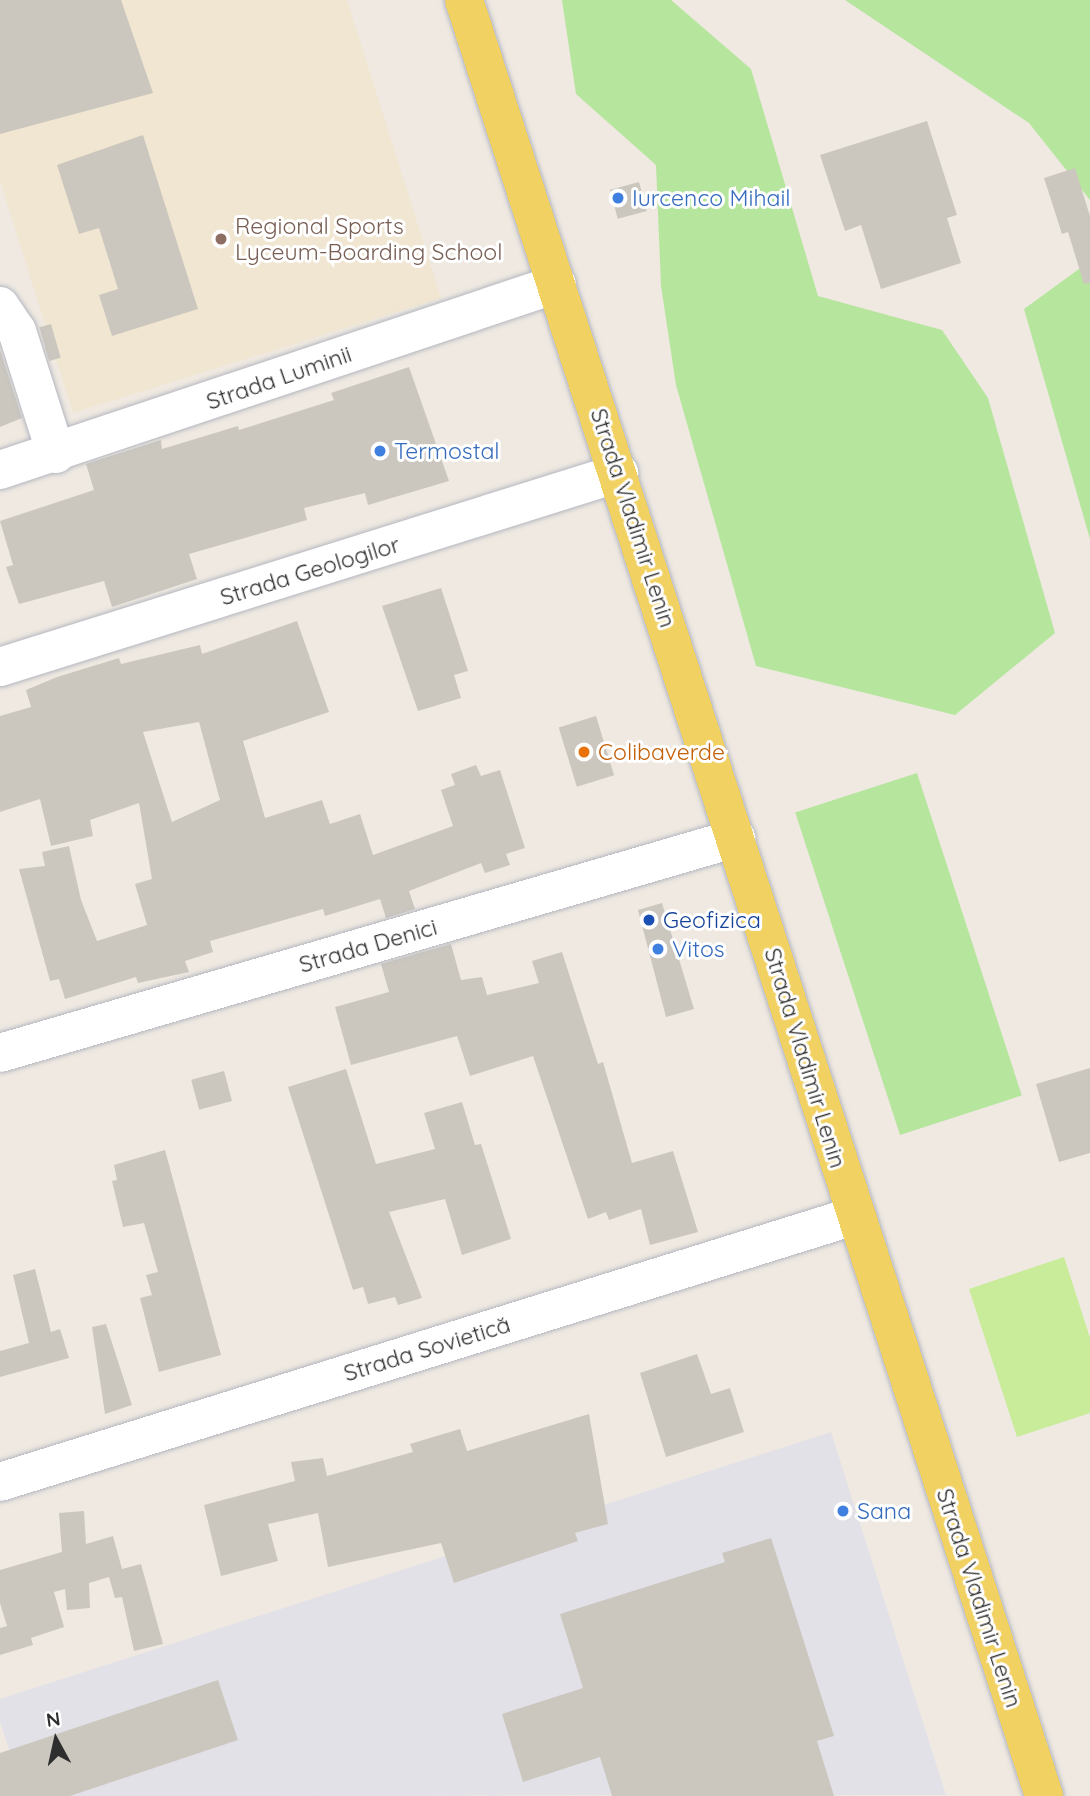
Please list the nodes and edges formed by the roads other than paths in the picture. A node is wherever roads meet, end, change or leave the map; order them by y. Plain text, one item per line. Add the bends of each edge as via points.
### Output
1 (464, 0) edge
2 (557, 284) junction
3 (0, 306) edge
4 (56, 454) junction
5 (0, 470) edge
6 (620, 473) junction
7 (0, 667) edge
8 (736, 838) junction
9 (0, 1053) edge
10 (855, 1216) junction
11 (0, 1482) edge
12 (1044, 1796) edge

1 - 2 main road, Strada Vladimir Lenin
2 - 4 street, Strada Luminii
2 - 6 main road, Strada Vladimir Lenin
3 - 4 street via 17,331
4 - 5 street, Strada Luminii
6 - 7 street, Strada Geologilor
6 - 8 main road, Strada Vladimir Lenin
8 - 9 street, Strada Denici
8 - 10 main road, Strada Vladimir Lenin
10 - 11 street, Strada Sovietică
10 - 12 main road, Strada Vladimir Lenin

